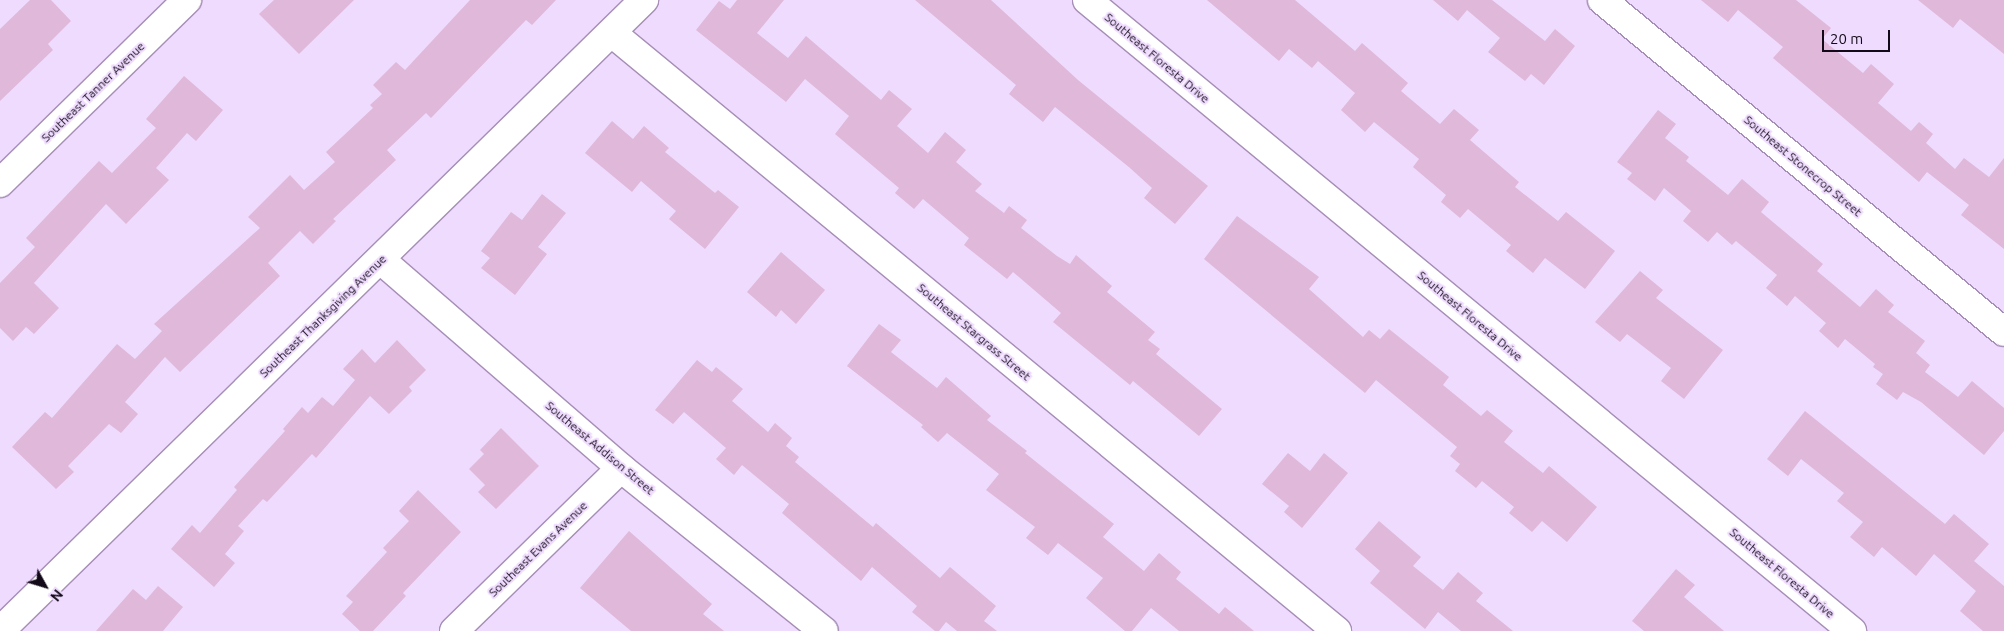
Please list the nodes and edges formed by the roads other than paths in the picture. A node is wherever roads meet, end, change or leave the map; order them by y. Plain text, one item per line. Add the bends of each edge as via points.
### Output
1 (187, 0) edge
2 (644, 0) edge
3 (1087, 0) edge
4 (1602, 0) edge
5 (612, 33) junction
6 (0, 183) edge
7 (381, 260) junction
8 (2004, 332) edge
9 (621, 468) junction
10 (0, 631) edge
11 (454, 631) edge
12 (824, 631) edge
13 (1337, 631) edge
14 (1852, 631) edge

1 - 6 street, Southeast Tanner Avenue
2 - 5 street, Southeast Thanksgiving Avenue
3 - 14 street, Southeast Floresta Drive
4 - 8 street, Southeast Stonecrop Street
5 - 7 street, Southeast Thanksgiving Avenue
5 - 13 street, Southeast Stargrass Street
7 - 9 street, Southeast Addison Street
7 - 10 street, Southeast Thanksgiving Avenue
9 - 11 street, Southeast Evans Avenue
9 - 12 street, Southeast Addison Street

